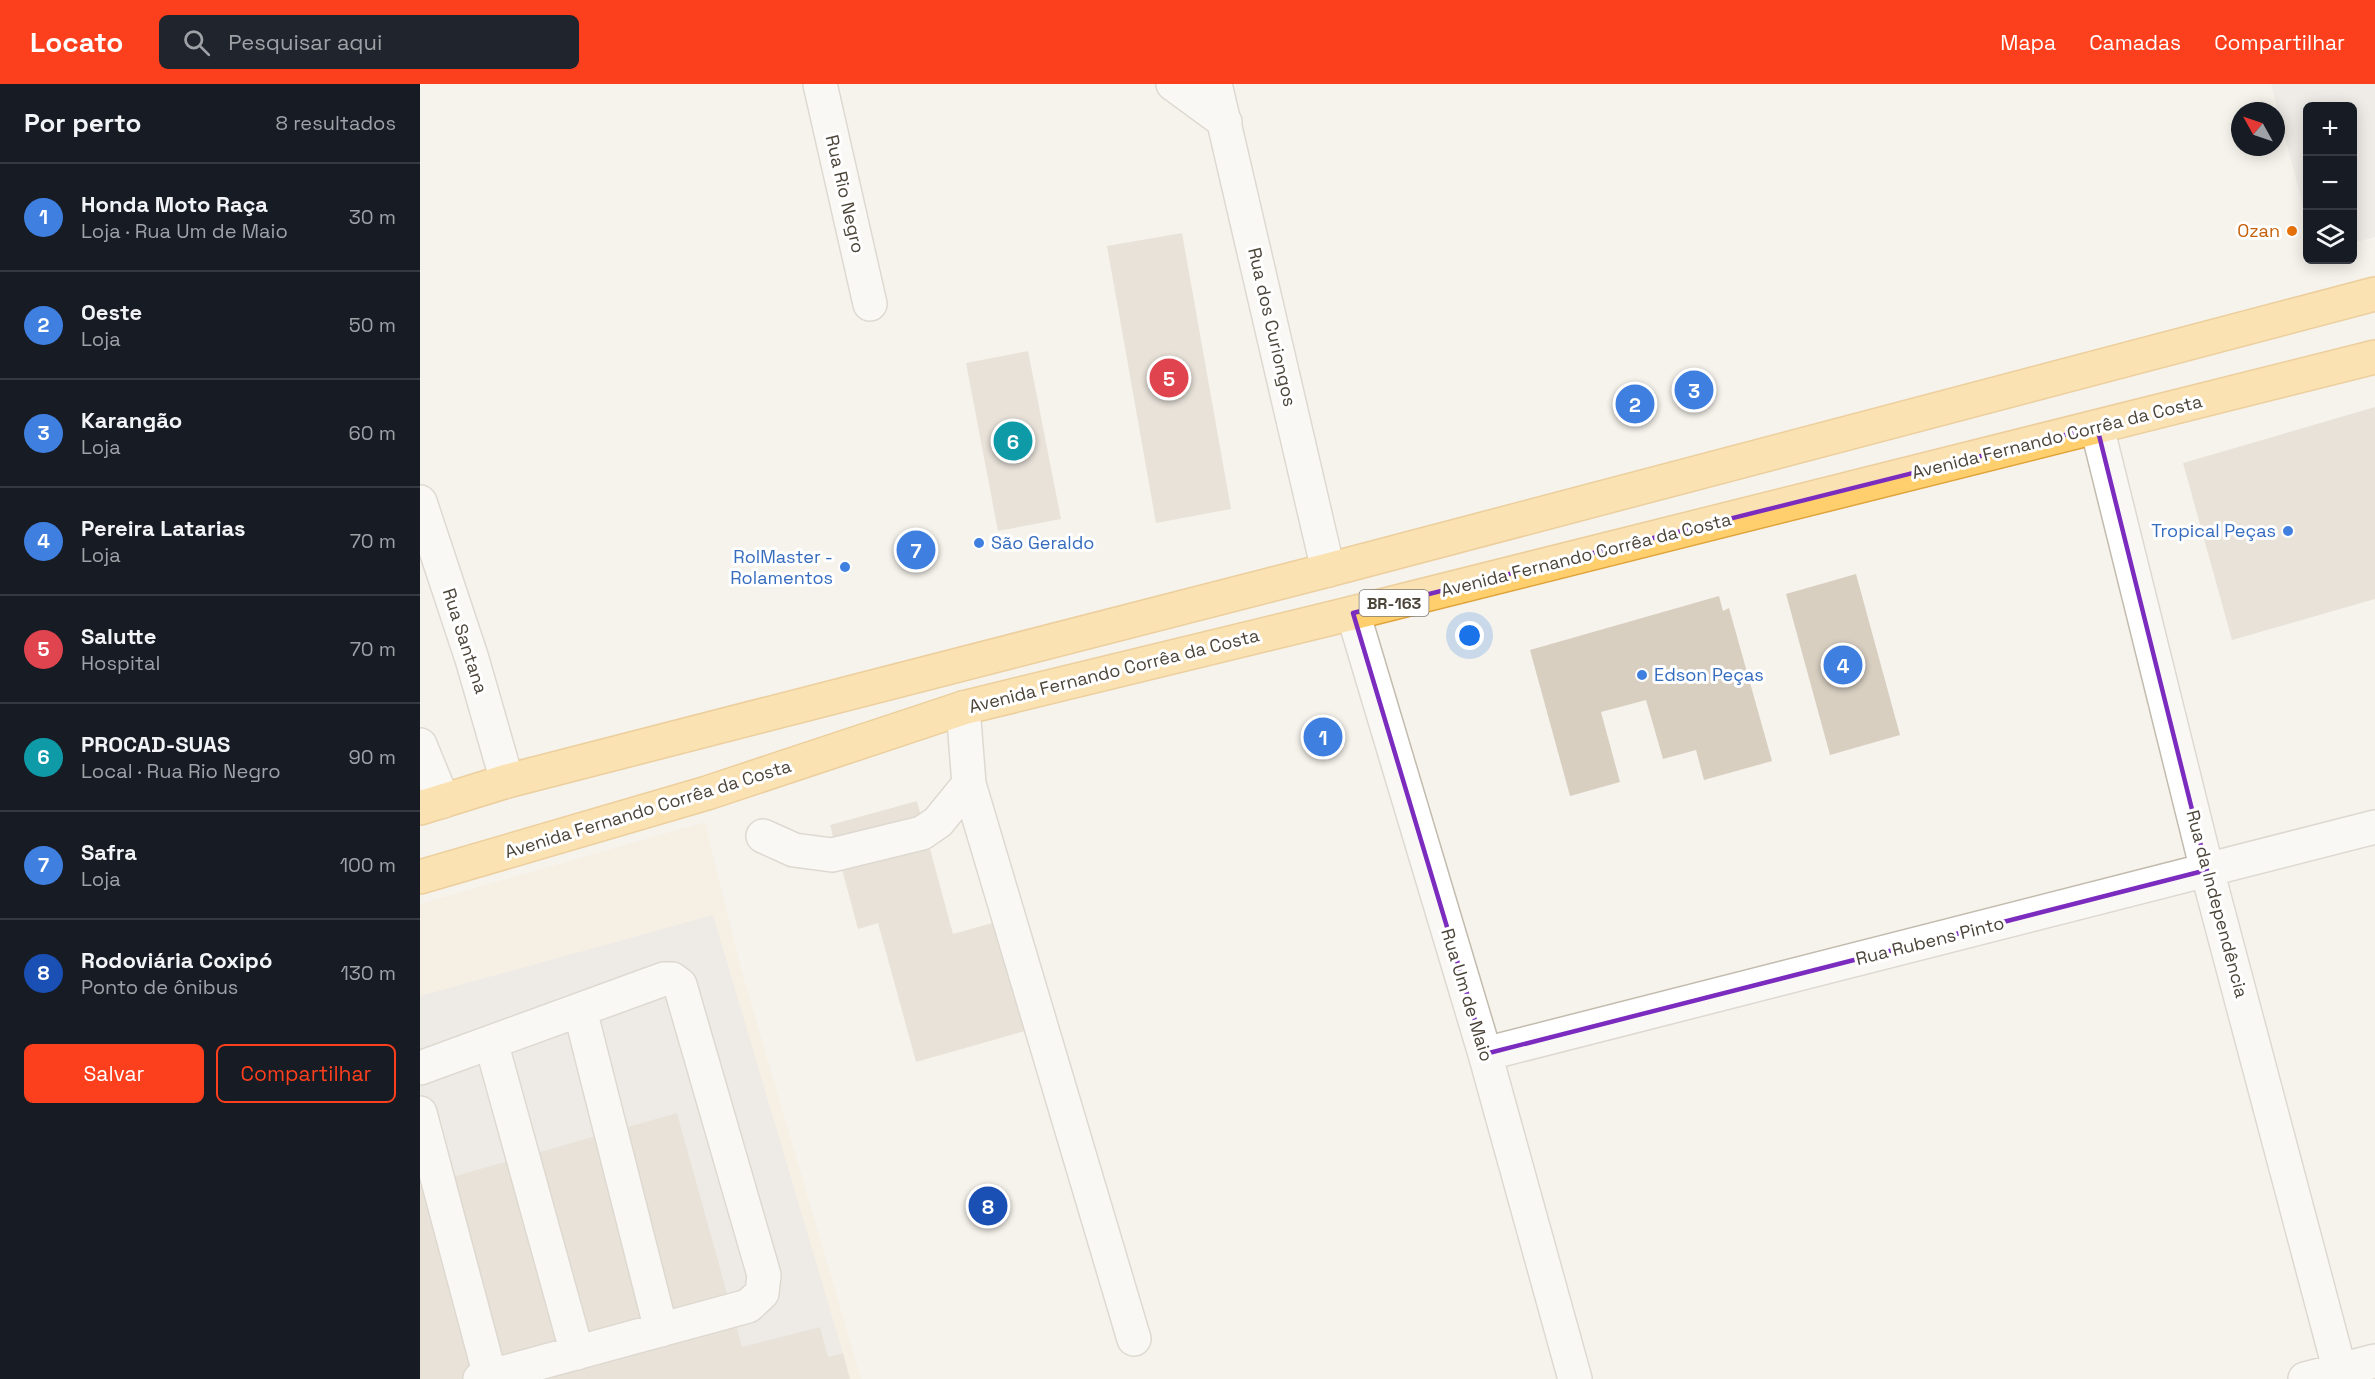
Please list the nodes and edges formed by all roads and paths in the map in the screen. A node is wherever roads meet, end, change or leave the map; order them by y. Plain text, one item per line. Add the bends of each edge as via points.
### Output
1 (820, 84) edge
2 (1173, 84) edge
3 (1215, 84) edge
4 (1225, 122) junction
5 (2375, 294) edge
6 (870, 304) dead end
7 (2375, 357) edge
8 (2097, 428) junction
9 (420, 502) edge
10 (1328, 570) junction
11 (1353, 613) junction
12 (963, 708) junction
13 (420, 745) edge
14 (507, 781) junction
15 (969, 784) junction
16 (426, 806) edge
17 (2375, 827) edge
18 (763, 836) dead end
19 (2207, 870) junction
20 (420, 877) edge
21 (580, 1010) junction
22 (491, 1042) junction
23 (1485, 1054) junction
24 (420, 1068) edge
25 (420, 1113) edge
26 (661, 1330) junction
27 (1134, 1339) dead end
28 (577, 1353) junction
29 (2375, 1361) edge
30 (2340, 1375) edge
31 (485, 1378) edge
32 (1575, 1379) edge
33 (2305, 1379) edge

1 - 6 street, Rua Rio Negro
2 - 4 street
3 - 4 street, Rua dos Curiongos
4 - 10 street, Rua dos Curiongos
5 - 10 highway
7 - 8 highway, Avenida Fernando Corrêa da Costa / BR-163
8 - 11 highway, Avenida Fernando Corrêa da Costa / BR-163
8 - 19 street, Rua da Independência
9 - 14 street, Rua Santana
10 - 14 highway
11 - 12 highway, Avenida Fernando Corrêa da Costa / BR-163
11 - 23 street, Rua Um de Maio
12 - 15 street
12 - 20 highway, Avenida Fernando Corrêa da Costa / BR-163 via 707,793
13 - 16 street
14 - 16 highway
15 - 18 street via 938,822 922,834 832,855 794,850
15 - 27 street
17 - 19 street, Rua Rubens Pinto
19 - 23 street, Rua Rubens Pinto
19 - 30 street, Rua da Independência
21 - 22 street
21 - 26 street
21 - 26 street via 664,979 680,985 764,1275 762,1293 748,1306
22 - 24 street
22 - 28 street
23 - 32 street, Rua Um de Maio
25 - 31 street
26 - 28 street
28 - 31 street
29 - 30 street
30 - 33 street

